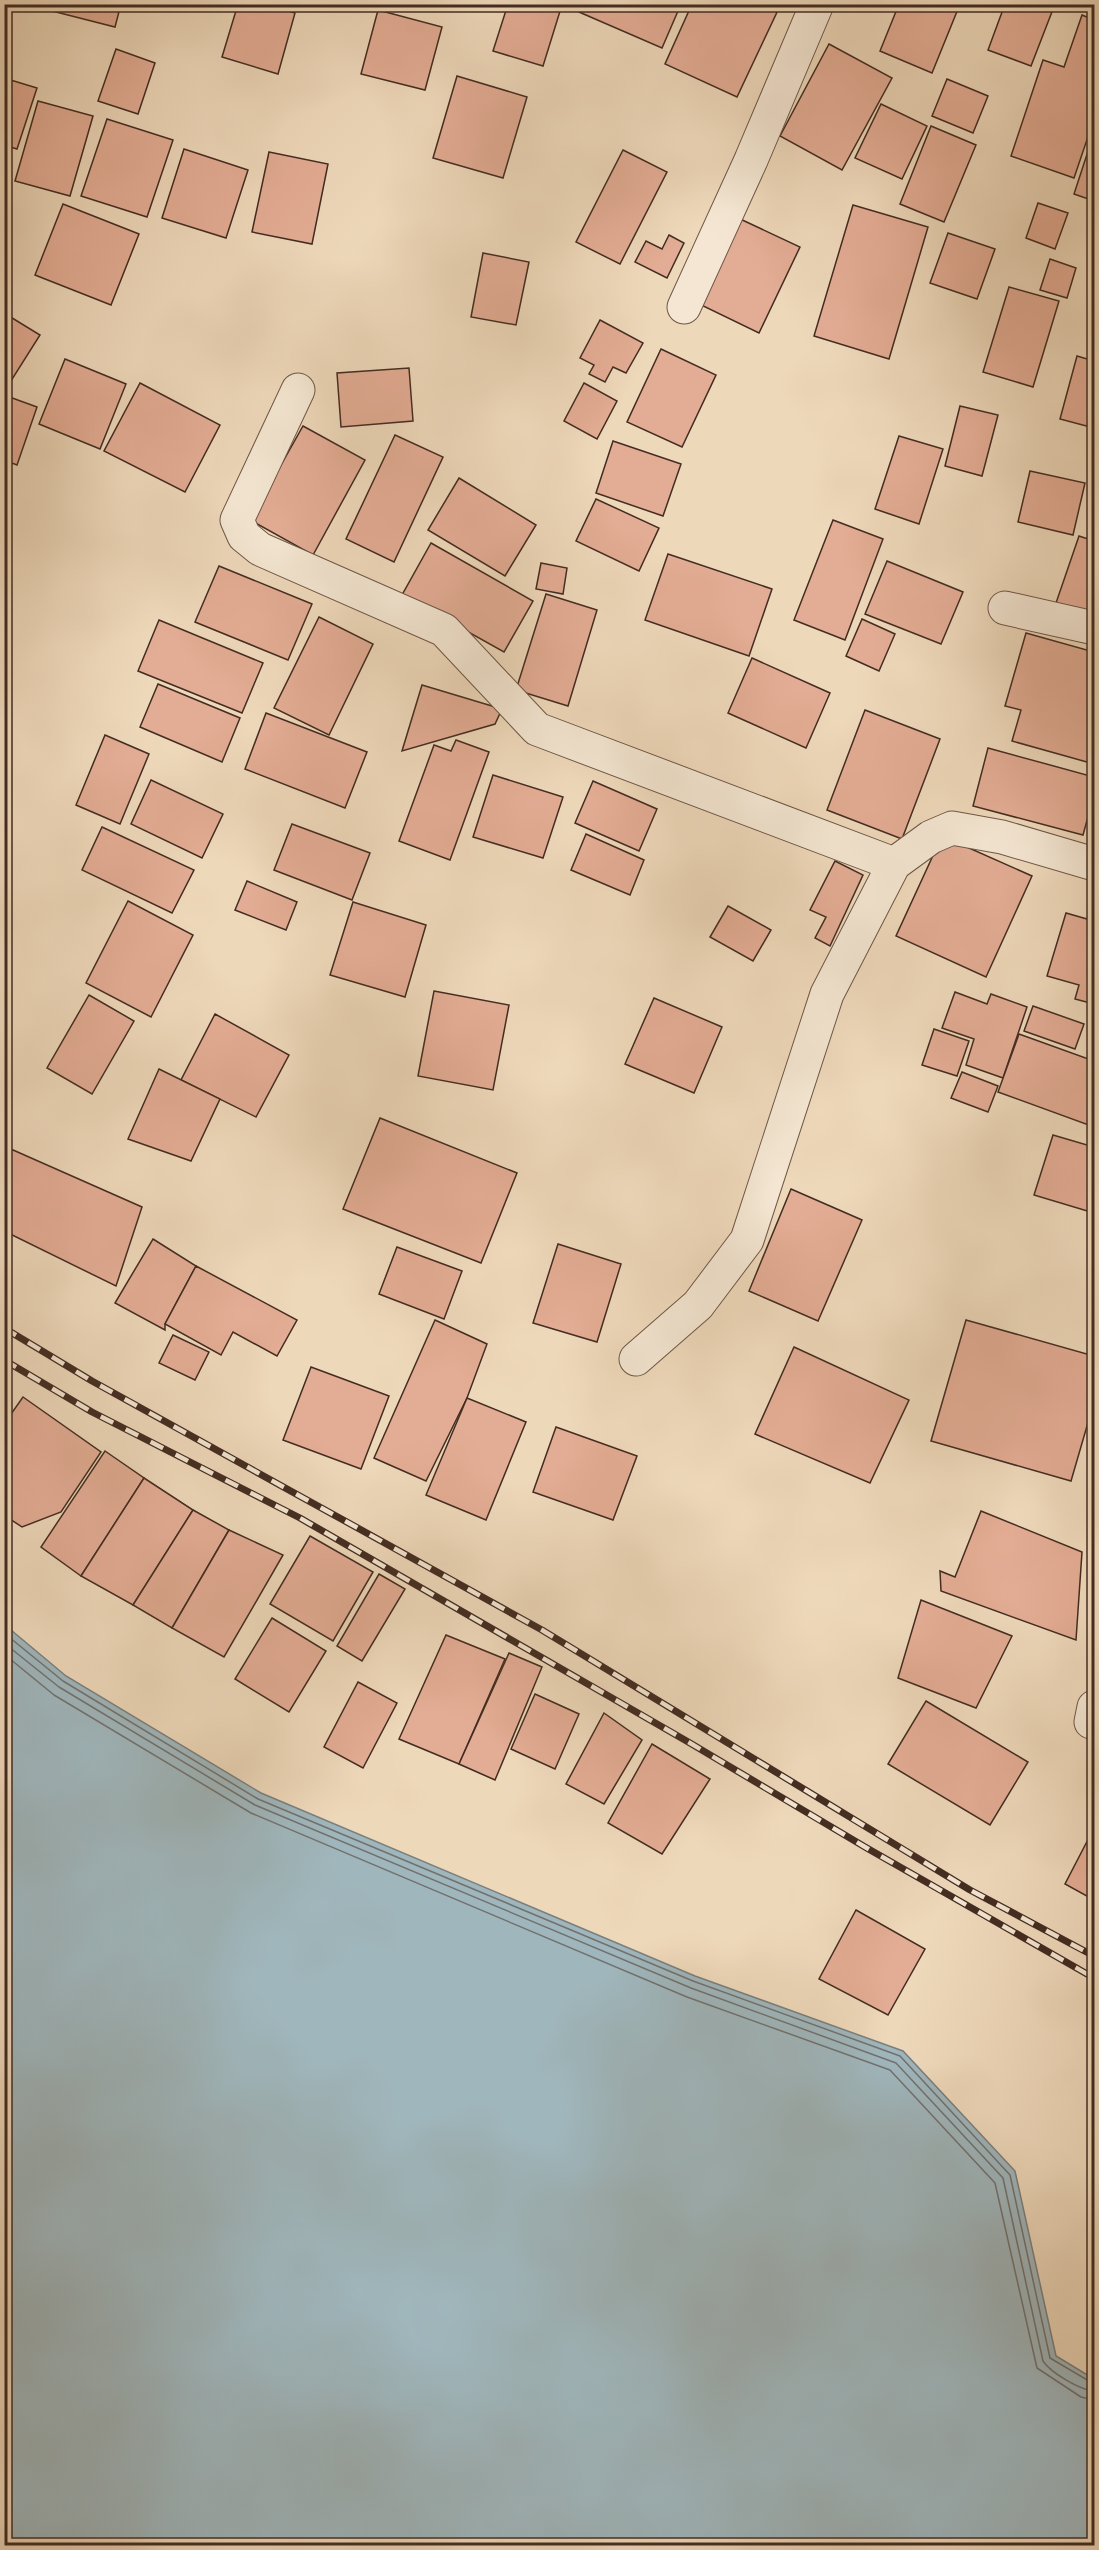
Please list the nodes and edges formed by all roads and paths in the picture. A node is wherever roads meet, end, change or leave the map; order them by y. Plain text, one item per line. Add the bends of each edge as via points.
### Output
1 (817, 4) edge
2 (684, 308) dead end
3 (298, 390) dead end
4 (1005, 608) dead end
5 (1095, 628) edge
6 (894, 864) junction
7 (1095, 864) edge
8 (636, 1359) dead end

1 - 2 street
3 - 6 street via 237,520 244,536 260,549 444,630 537,729
4 - 5 street
6 - 7 street via 931,837 952,828 1002,837
6 - 8 street via 827,994 747,1240 698,1305

